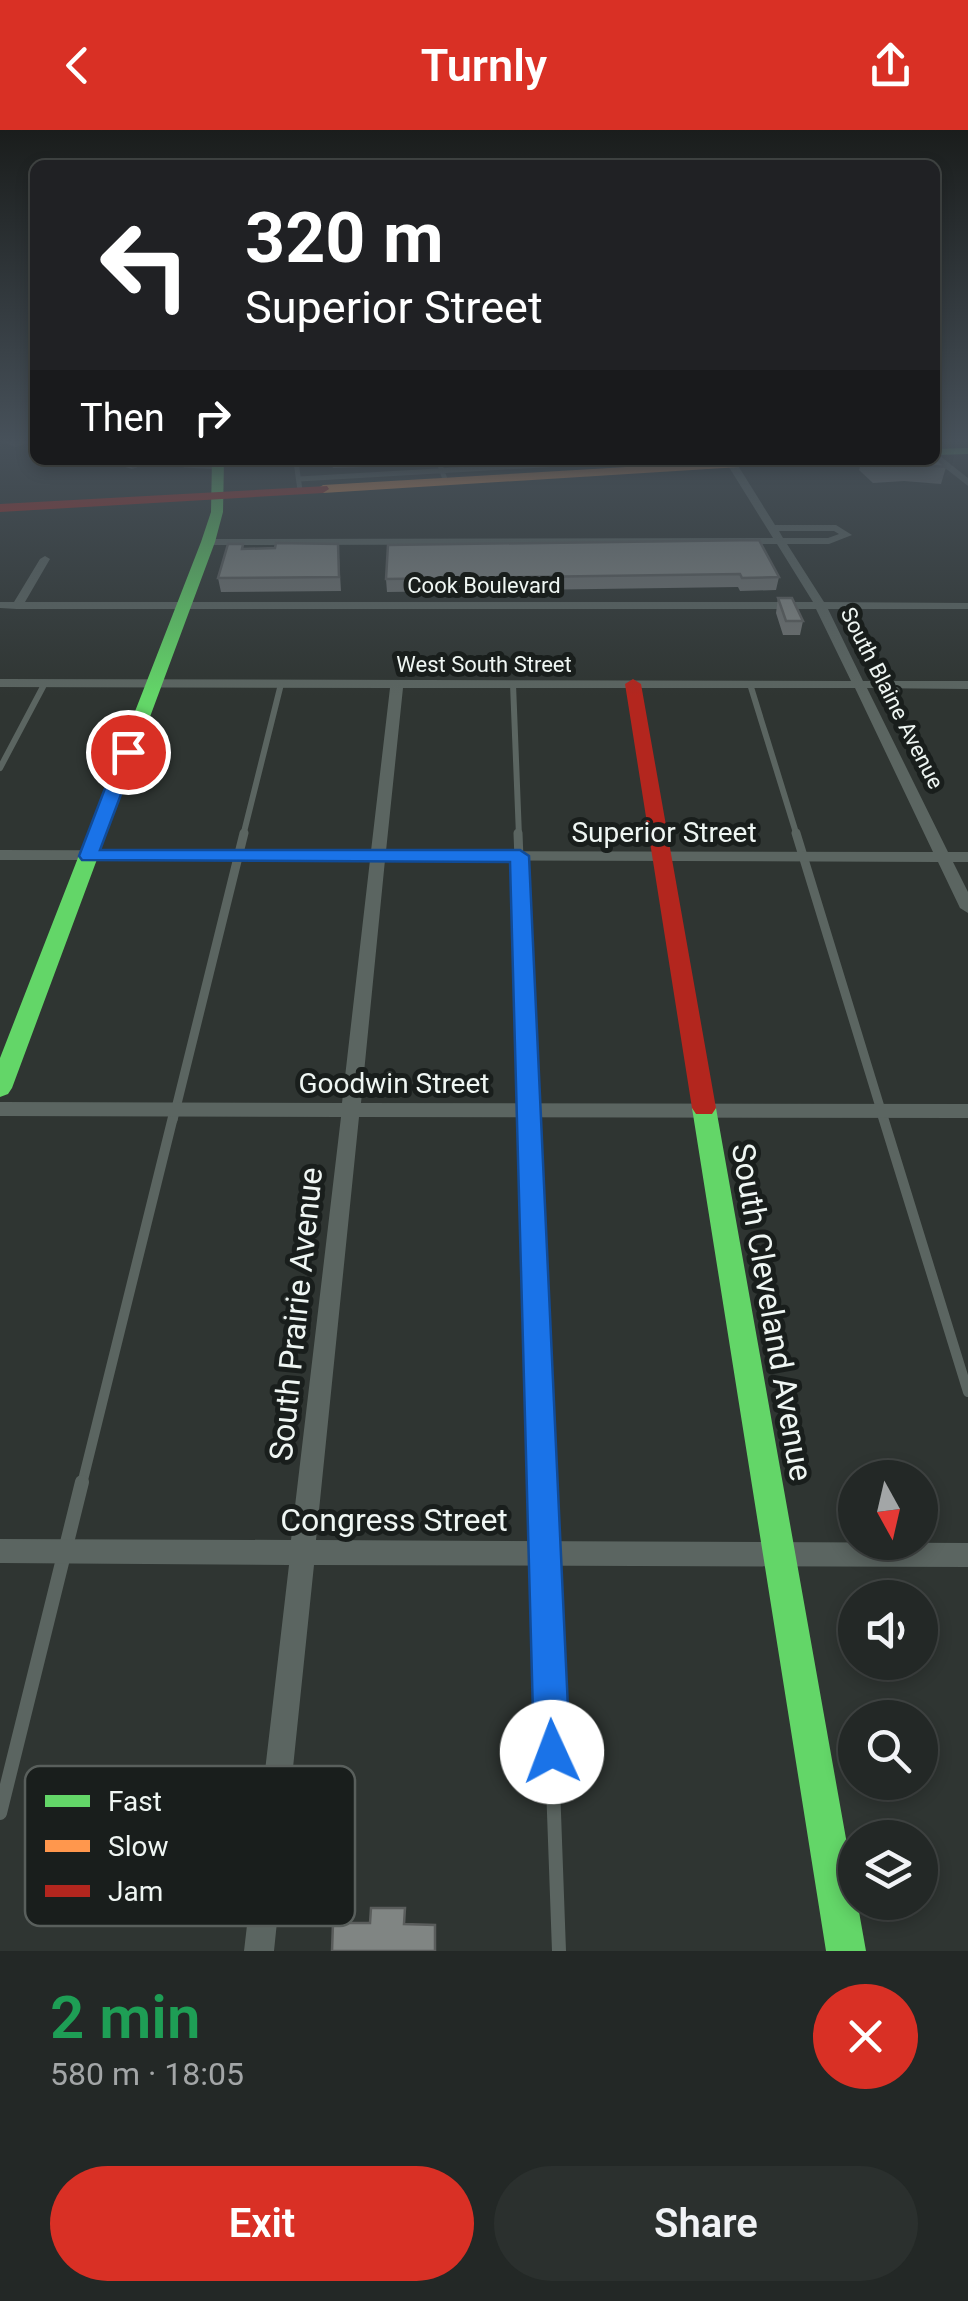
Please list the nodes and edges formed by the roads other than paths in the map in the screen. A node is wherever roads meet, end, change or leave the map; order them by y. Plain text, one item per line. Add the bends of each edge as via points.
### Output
1 (211, 526) edge
2 (773, 528) joint
3 (781, 540) junction
4 (208, 542) junction
5 (46, 558) dead end
6 (184, 604) junction
7 (0, 606) edge
8 (17, 606) junction
9 (968, 606) edge
10 (820, 607) junction
11 (0, 683) edge
12 (45, 683) junction
13 (154, 683) junction
14 (281, 684) junction
15 (397, 684) junction
16 (513, 684) junction
17 (633, 684) junction
18 (750, 684) junction
19 (861, 684) junction
20 (968, 685) edge
21 (0, 768) edge
22 (0, 855) edge
23 (88, 856) junction
24 (238, 856) junction
25 (378, 856) junction
26 (520, 856) junction
27 (662, 856) junction
28 (803, 857) junction
29 (945, 857) junction
30 (968, 857) edge
31 (968, 908) edge
32 (0, 1088) edge
33 (0, 1109) edge
34 (175, 1110) junction
35 (350, 1110) junction
36 (529, 1110) junction
37 (705, 1111) junction
38 (882, 1111) junction
39 (968, 1112) edge
40 (968, 1392) edge
41 (0, 1551) edge
42 (65, 1551) junction
43 (302, 1552) junction
44 (545, 1553) junction
45 (780, 1554) junction
46 (968, 1554) edge
47 (279, 1766) edge
48 (0, 1813) edge
49 (262, 1926) edge
50 (259, 1951) edge
51 (559, 1951) edge
52 (846, 1951) edge

1 - 4 street
2 - 3 street, South Blaine Avenue
2 - 3 street via 836,528 846,535
3 - 4 street
3 - 10 street, South Blaine Avenue
4 - 6 street
5 - 8 street
6 - 8 street, Cook Boulevard
6 - 10 street, Cook Boulevard
6 - 13 street
7 - 8 street, Cook Boulevard
9 - 10 street, Cook Boulevard
10 - 19 street, South Blaine Avenue
11 - 12 street, West South Street
12 - 13 street, West South Street
12 - 21 lane
13 - 14 street, West South Street
13 - 23 street
14 - 15 street, West South Street
14 - 24 lane
15 - 16 street, West South Street
15 - 25 street, South Prairie Avenue
16 - 17 street, West South Street
16 - 26 lane
17 - 18 street, West South Street
17 - 27 street, South Cleveland Avenue
18 - 19 street, West South Street
18 - 28 lane
19 - 20 street, West South Street
19 - 29 street, South Blaine Avenue
22 - 23 street, Superior Street
23 - 24 street, Superior Street
23 - 32 street
24 - 25 street, Superior Street
24 - 34 lane
25 - 26 street, Superior Street
25 - 35 street, South Prairie Avenue
26 - 27 street, Superior Street
26 - 36 lane
27 - 28 street, Superior Street
27 - 37 street, South Cleveland Avenue
28 - 29 street, Superior Street
28 - 38 lane
29 - 30 street, Superior Street
29 - 31 street, South Blaine Avenue
33 - 34 street, Goodwin Street
34 - 35 street, Goodwin Street
34 - 42 lane
35 - 36 street, Goodwin Street
35 - 43 street, South Prairie Avenue
36 - 37 street, Goodwin Street
36 - 44 lane
37 - 38 street, Goodwin Street
37 - 45 street, South Cleveland Avenue
38 - 39 street, Goodwin Street
38 - 40 lane
41 - 42 street, Congress Street
42 - 43 street, Congress Street
42 - 48 lane
43 - 44 street, Congress Street
43 - 47 street, South Prairie Avenue
44 - 45 street, Congress Street
44 - 51 lane
45 - 46 street, Congress Street
45 - 52 street, South Cleveland Avenue
49 - 50 street, South Prairie Avenue

